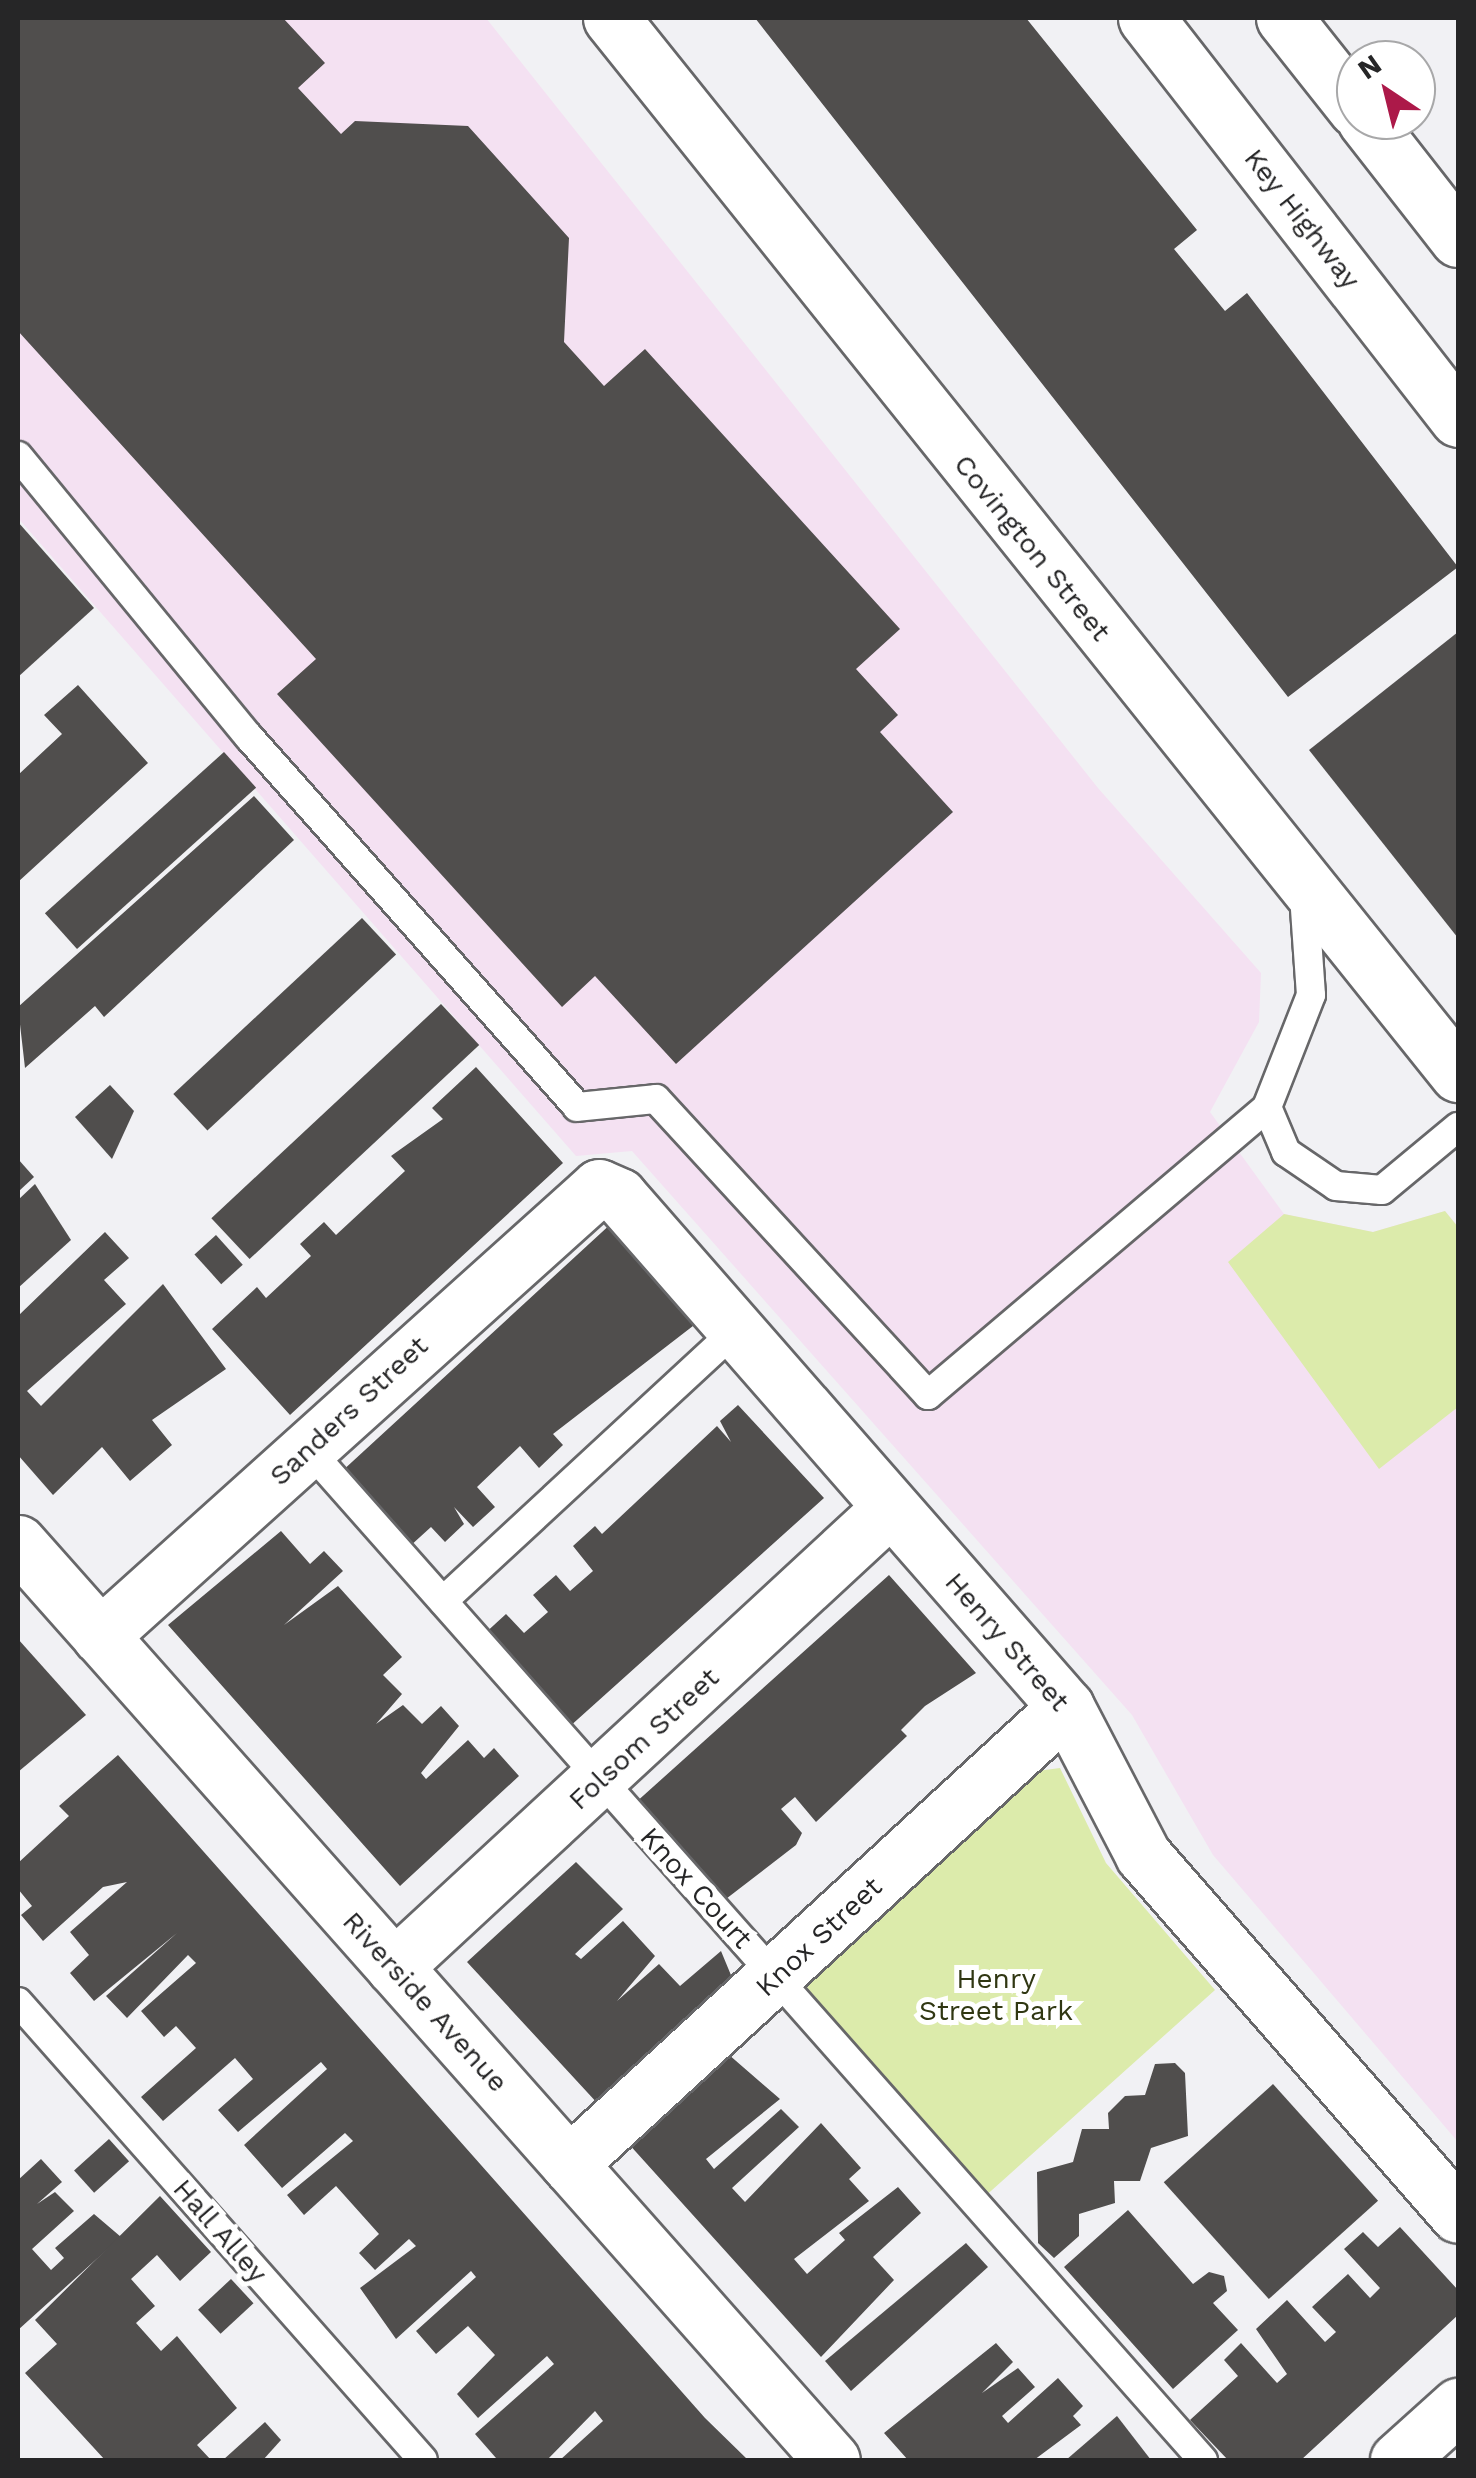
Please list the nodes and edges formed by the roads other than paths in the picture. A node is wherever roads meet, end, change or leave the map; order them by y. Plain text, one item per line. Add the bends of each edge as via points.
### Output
1 (610, 18) edge
2 (1146, 18) edge
3 (1284, 18) edge
4 (1336, 84) edge
5 (1381, 140) edge
6 (1458, 239) edge
7 (1458, 420) edge
8 (18, 456) edge
9 (1304, 889) junction
10 (1458, 1074) edge
11 (1267, 1107) junction
12 (1458, 1127) edge
13 (599, 1188) joint
14 (736, 1330) junction
15 (310, 1450) junction
16 (890, 1508) junction
17 (18, 1543) edge
18 (443, 1601) junction
19 (100, 1636) junction
20 (1066, 1707) junction
21 (600, 1779) junction
22 (394, 1967) junction
23 (776, 1978) junction
24 (18, 2002) edge
25 (569, 2164) junction
26 (1458, 2214) edge
27 (1458, 2406) edge
28 (423, 2460) edge
29 (832, 2460) edge
30 (1203, 2460) edge
31 (1398, 2460) edge

1 - 9 street, Covington Street
2 - 7 street, Key Highway
3 - 4 street
5 - 6 street
8 - 11 lane via 576,1107 656,1099 928,1395
9 - 10 street, Covington Street
9 - 11 lane via 1311,995
11 - 12 lane via 1286,1152 1336,1186 1382,1190
13 - 14 street, Henry Street via 619,1196
13 - 15 street, Sanders Street
14 - 16 street, Henry Street
14 - 18 lane
15 - 18 lane, Knox Court
15 - 19 street, Sanders Street
16 - 20 street, Henry Street
16 - 21 street, Folsom Street
17 - 19 street, Riverside Avenue
18 - 21 lane, Knox Court
19 - 22 street, Riverside Avenue
20 - 23 street, Knox Street
20 - 26 street, Henry Street via 1144,1855
21 - 22 street, Folsom Street
21 - 23 lane, Knox Court
22 - 25 street, Riverside Avenue
23 - 25 street, Knox Street
23 - 30 lane, Knox Court
24 - 28 lane, Hall Alley
25 - 29 street, Riverside Avenue
27 - 31 street

